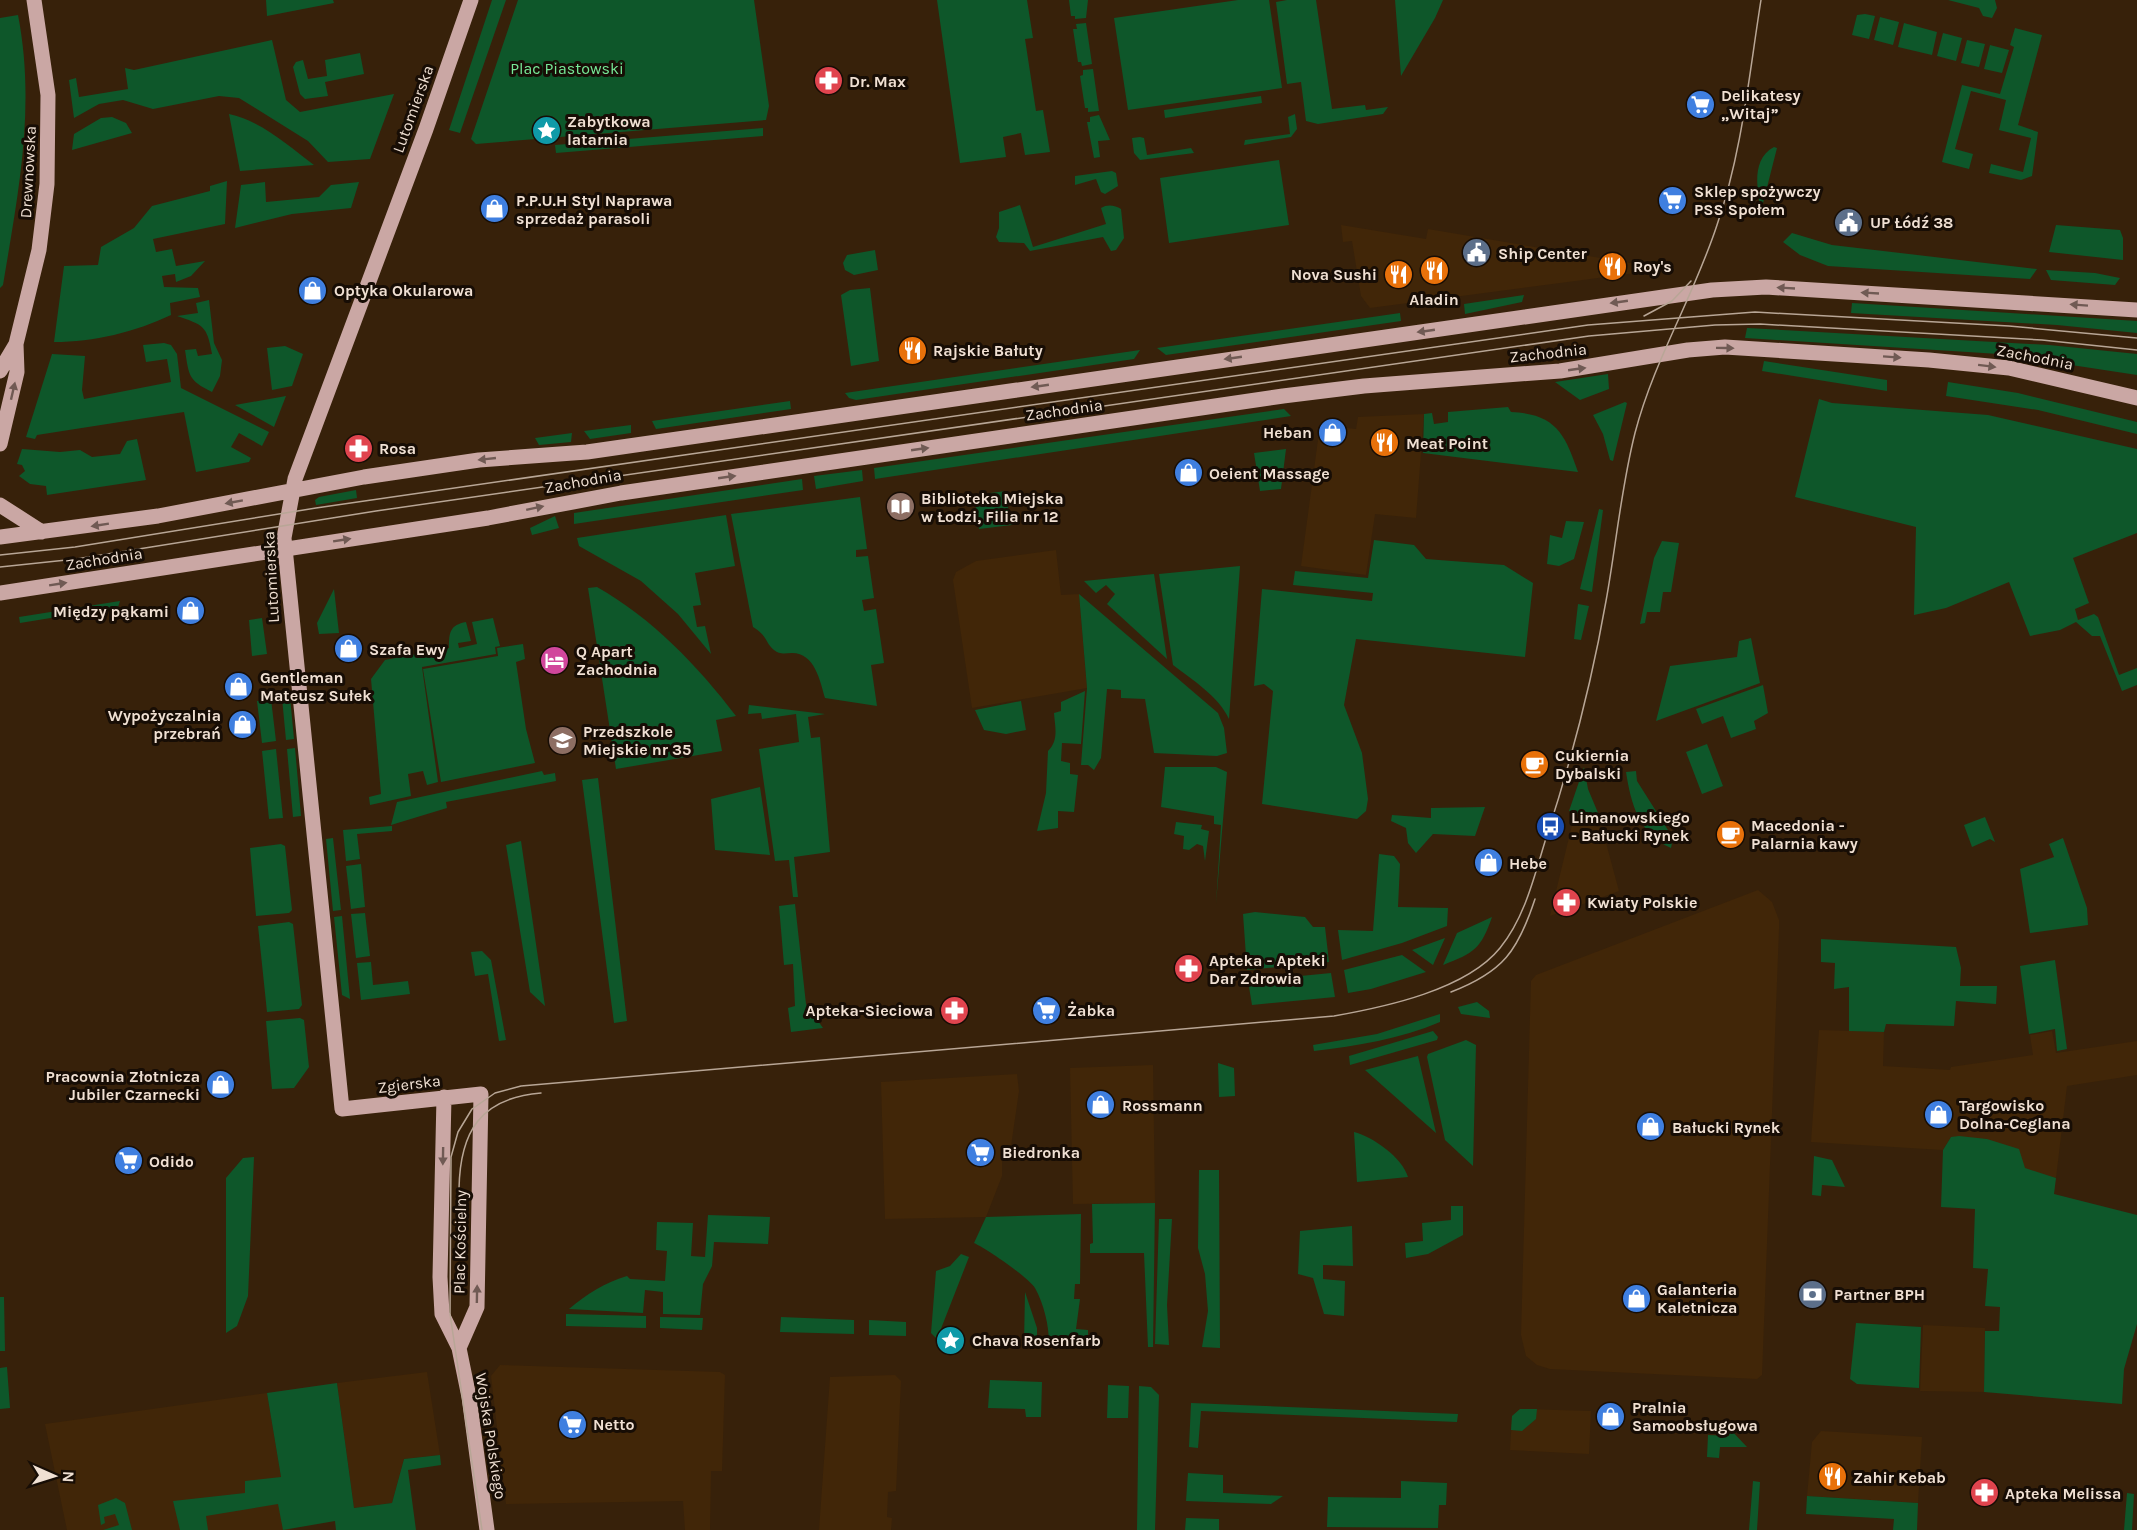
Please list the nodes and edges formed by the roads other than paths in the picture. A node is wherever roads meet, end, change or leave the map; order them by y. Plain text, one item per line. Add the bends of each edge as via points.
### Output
1 (34, 0) edge
2 (471, 0) edge
3 (2137, 310) edge
4 (16, 344) junction
5 (0, 371) edge
6 (2137, 398) edge
7 (0, 444) edge
8 (292, 490) junction
9 (0, 505) edge
10 (42, 532) junction
11 (0, 537) edge
12 (285, 549) junction
13 (0, 593) edge
14 (481, 1094) joint
15 (444, 1097) junction
16 (342, 1109) joint
17 (459, 1348) junction
18 (487, 1530) edge

1 - 4 main road, Drewnowska via 48,95 48,170 39,250
2 - 8 main road, Lutomierska
3 -> 8 main road, Zachodnia via 1789,288 1712,290 587,452 479,460
4 - 5 main road, Drewnowska
7 -> 4 main road, Drewnowska via 17,372
12 -> 6 main road, Zachodnia via 488,518 583,498 1272,398 1364,386 1560,371 1707,348 1960,362 2032,372
8 -> 10 main road, Zachodnia via 158,516
8 - 12 main road, Lutomierska
9 - 10 main road
10 - 11 main road, Zachodnia
13 -> 12 main road, Zachodnia
12 - 16 main road, Lutomierska
14 - 15 main road, Zgierska
17 -> 14 main road, Plac Kościelny via 477,1307
15 - 16 main road, Zgierska
15 -> 17 main road, Plac Kościelny via 440,1297 444,1322
17 - 18 main road, Wojska Polskiego

